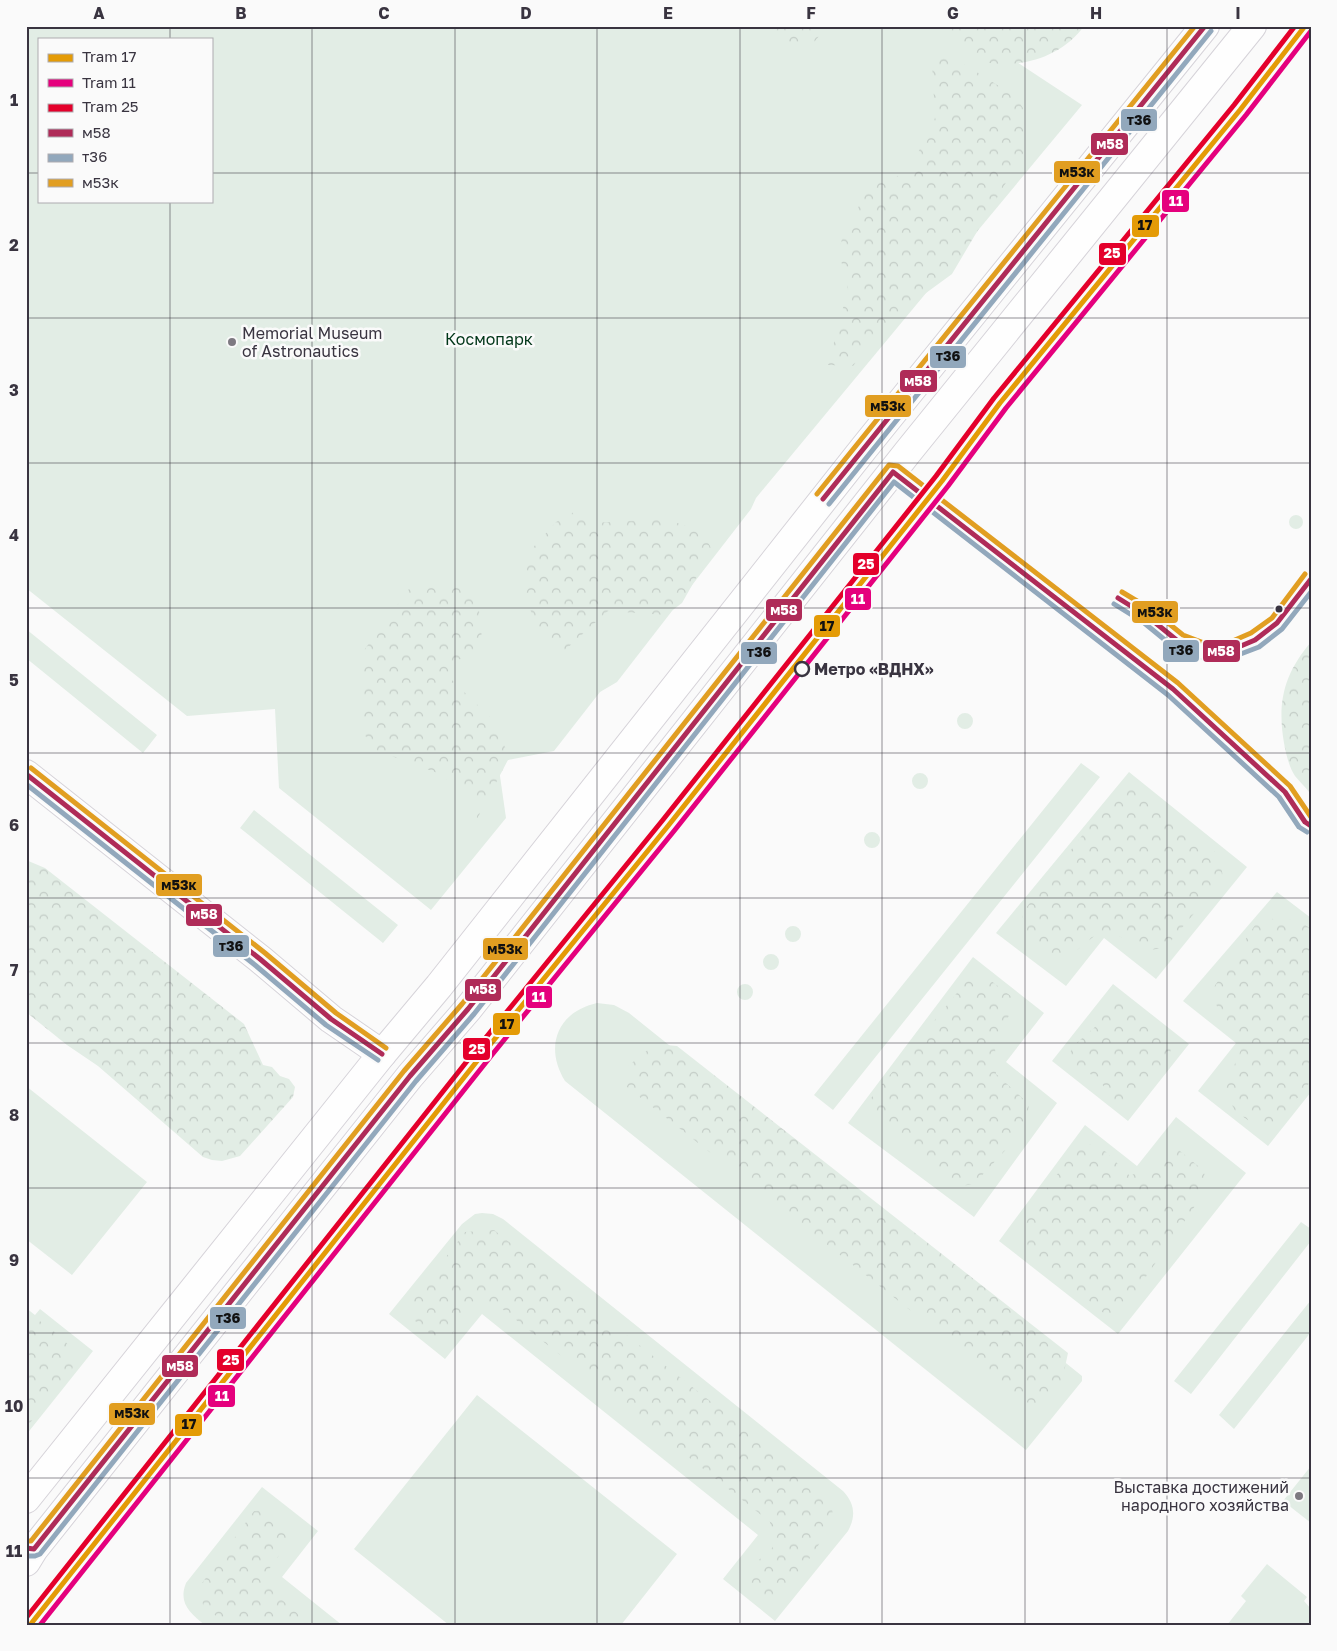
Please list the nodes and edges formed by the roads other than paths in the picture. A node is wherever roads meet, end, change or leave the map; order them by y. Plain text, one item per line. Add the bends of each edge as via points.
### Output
1 (1205, 26) edge
2 (1252, 26) edge
3 (26, 774) edge
4 (382, 1054) junction
5 (410, 1076) junction
6 (26, 1499) edge
7 (29, 1553) edge

1 - 4 street
2 - 5 street via 907,453 468,1009
3 - 4 street via 331,1019
4 - 5 street
4 - 6 street
5 - 7 street

